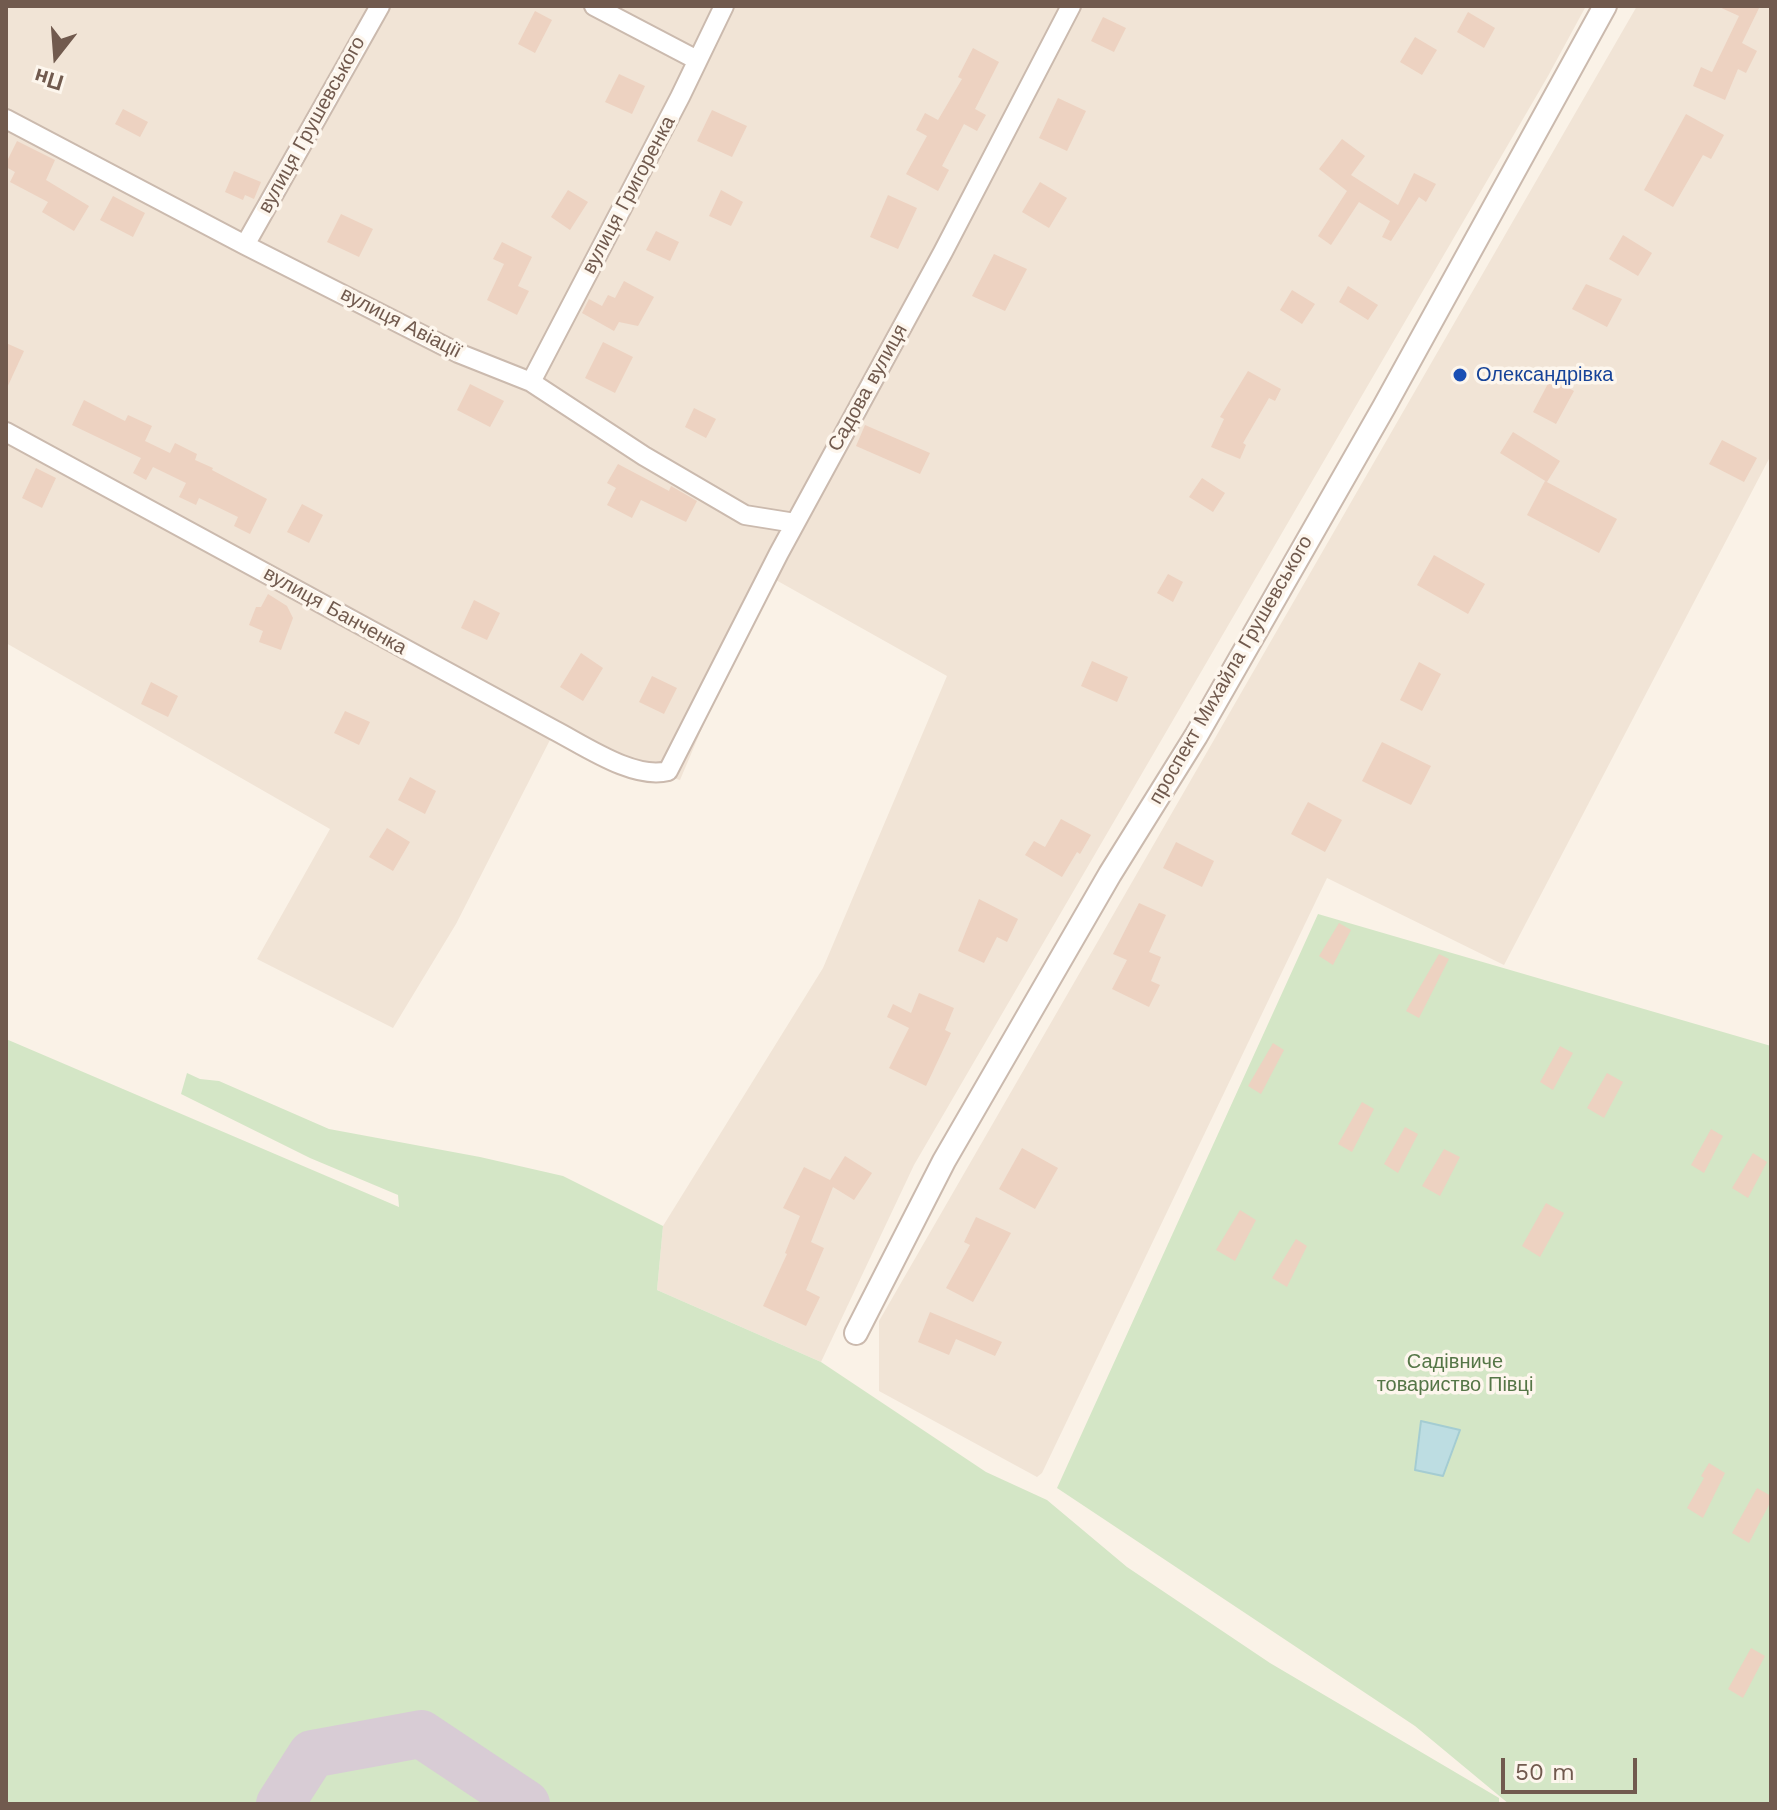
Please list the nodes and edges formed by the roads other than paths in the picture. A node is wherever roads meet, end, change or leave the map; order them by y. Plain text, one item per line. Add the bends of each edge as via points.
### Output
1 (380, 6) edge
2 (594, 6) edge
3 (724, 6) edge
4 (1071, 6) edge
5 (1605, 6) edge
6 (697, 60) junction
7 (6, 119) edge
8 (245, 245) junction
9 (531, 382) junction
10 (6, 432) edge
11 (795, 523) junction
12 (668, 771) joint
13 (856, 1333) dead end

1 - 8 street, вулиця Грушевського
2 - 6 street
3 - 6 street, вулиця Григоренка
4 - 11 street, Садова вулиця
5 - 13 street, проспект Михайла Грушевського via 1196,736 944,1161
6 - 9 street, вулиця Григоренка
7 - 8 street, вулиця Авіації
8 - 9 street, вулиця Авіації via 458,353
9 - 11 street, вулиця Авіації via 745,515
10 - 12 street, вулиця Банченка via 554,730 637,771
11 - 12 street, Садова вулиця

